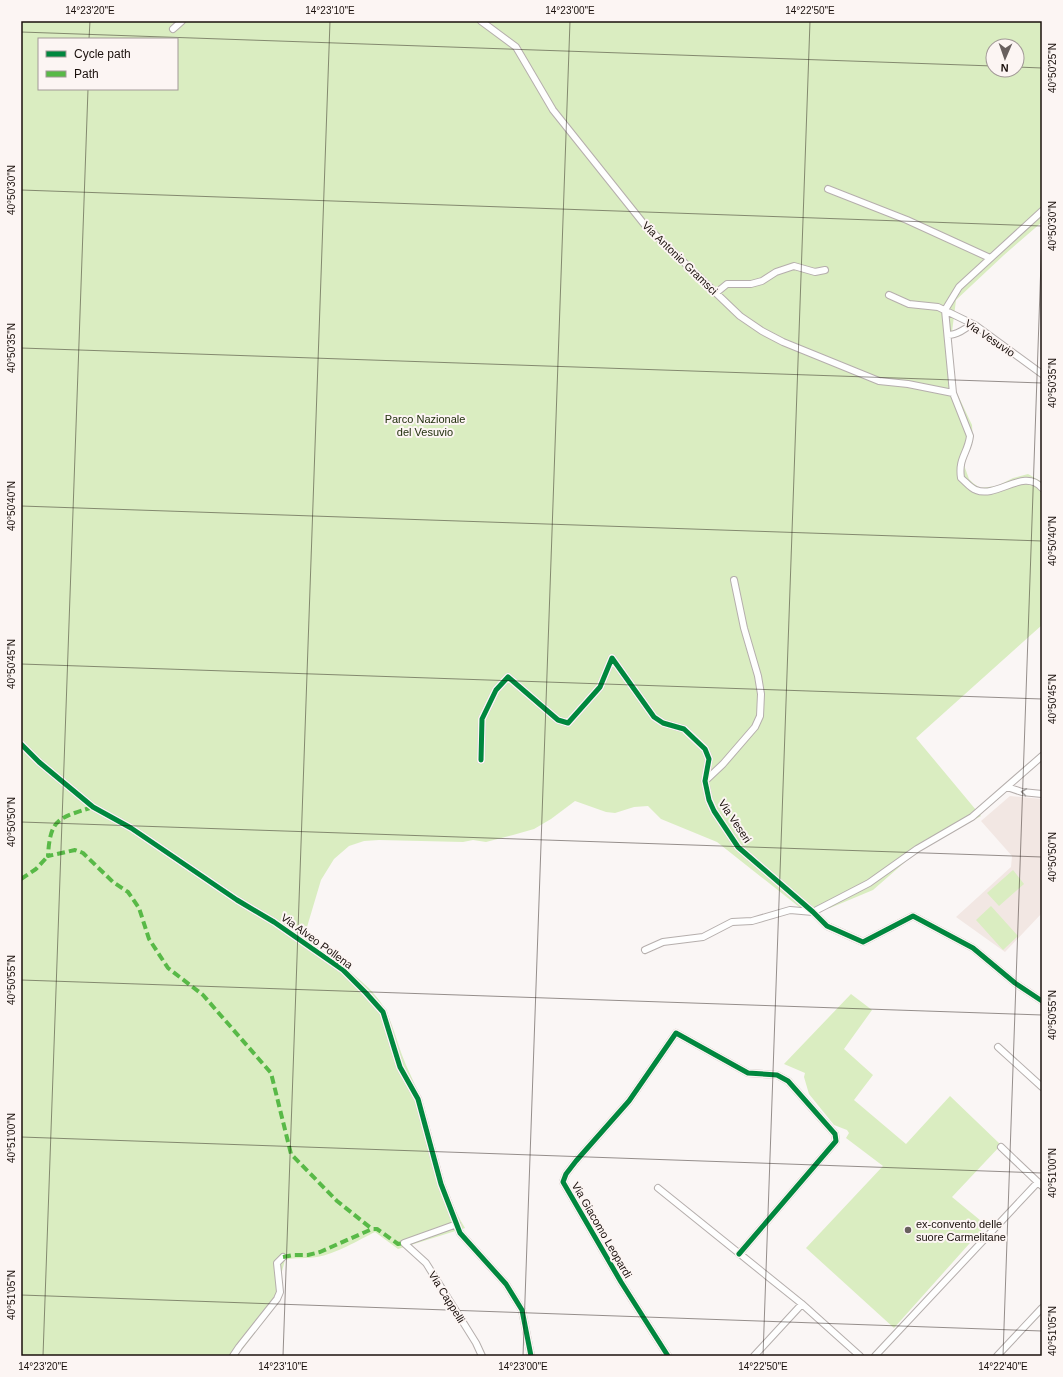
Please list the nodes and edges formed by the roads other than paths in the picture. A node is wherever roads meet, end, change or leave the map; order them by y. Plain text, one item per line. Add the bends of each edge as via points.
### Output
1 (182, 21) edge
2 (482, 21) edge
3 (173, 29) dead end
4 (828, 189) dead end
5 (1042, 212) edge
6 (990, 258) junction
7 (825, 270) dead end
8 (716, 293) junction
9 (889, 295) dead end
10 (945, 310) junction
11 (972, 324) junction
12 (948, 335) junction
13 (1042, 374) edge
14 (953, 393) junction
15 (1042, 488) edge
16 (734, 580) dead end
17 (21, 744) edge
18 (1042, 756) edge
19 (482, 760) dead end
20 (705, 781) junction
21 (1007, 787) junction
22 (1042, 794) edge
23 (813, 912) junction
24 (645, 950) dead end
25 (1042, 1001) edge
26 (998, 1047) dead end
27 (1042, 1087) edge
28 (1001, 1147) dead end
29 (1040, 1184) edge
30 (658, 1188) dead end
31 (457, 1224) junction
32 (739, 1254) junction
33 (283, 1257) dead end
34 (802, 1304) junction
35 (1042, 1308) edge
36 (233, 1356) edge
37 (482, 1356) edge
38 (531, 1356) edge
39 (668, 1356) edge
40 (754, 1356) edge
41 (860, 1356) edge
42 (875, 1356) edge
43 (997, 1356) edge

1 - 3 street
2 - 8 street, Via Antonio Gramsci via 516,47 552,110 644,224
4 - 6 street via 907,220
5 - 6 street
6 - 10 street via 959,287
7 - 8 street via 815,272 794,266 756,283 727,284
8 - 14 street, Via Antonio Gramsci via 762,332 783,342 879,381
9 - 10 street, Via Vesuvio via 909,304 930,305
10 - 11 street, Via Vesuvio
10 - 12 street
11 - 12 street
11 - 13 street, Via Vesuvio
12 - 14 street
14 - 15 street via 970,436 960,465 961,478 970,487 981,492 1022,481 1039,484
16 - 20 street via 758,676 761,694 760,716 755,727
17 - 31 street, Via Alveo Pollena via 93,807 131,828 274,922 343,970 366,993 382,1012 400,1067 418,1099 441,1184
18 - 21 street
19 - 20 street, Via Veseri via 482,719 496,690 508,677 558,720 568,723 600,687 612,658 654,717 663,724 684,729 705,749 709,759
20 - 23 street, Via Veseri via 714,811 738,847
22 -> 21 street
21 - 23 street via 972,817 917,849 869,883
23 - 24 street via 790,910 752,921 732,922 703,937 662,942
23 - 25 street, Via Veseri via 827,926 864,942 912,916 974,948
26 - 27 street
28 - 29 street
29 - 42 street
30 - 32 street
31 - 37 street, Via Cappelli via 404,1243 426,1263
31 - 38 street, Via Alveo Pollena via 460,1233 506,1284 522,1310
32 - 34 street
32 - 39 street, Via Giacomo Leopardi via 836,1141 835,1134 788,1081 777,1075 748,1073 676,1033 629,1101 576,1161 563,1182 620,1282
33 - 36 street via 277,1263 280,1292 277,1300
34 - 40 street
34 - 41 street
35 - 43 street

